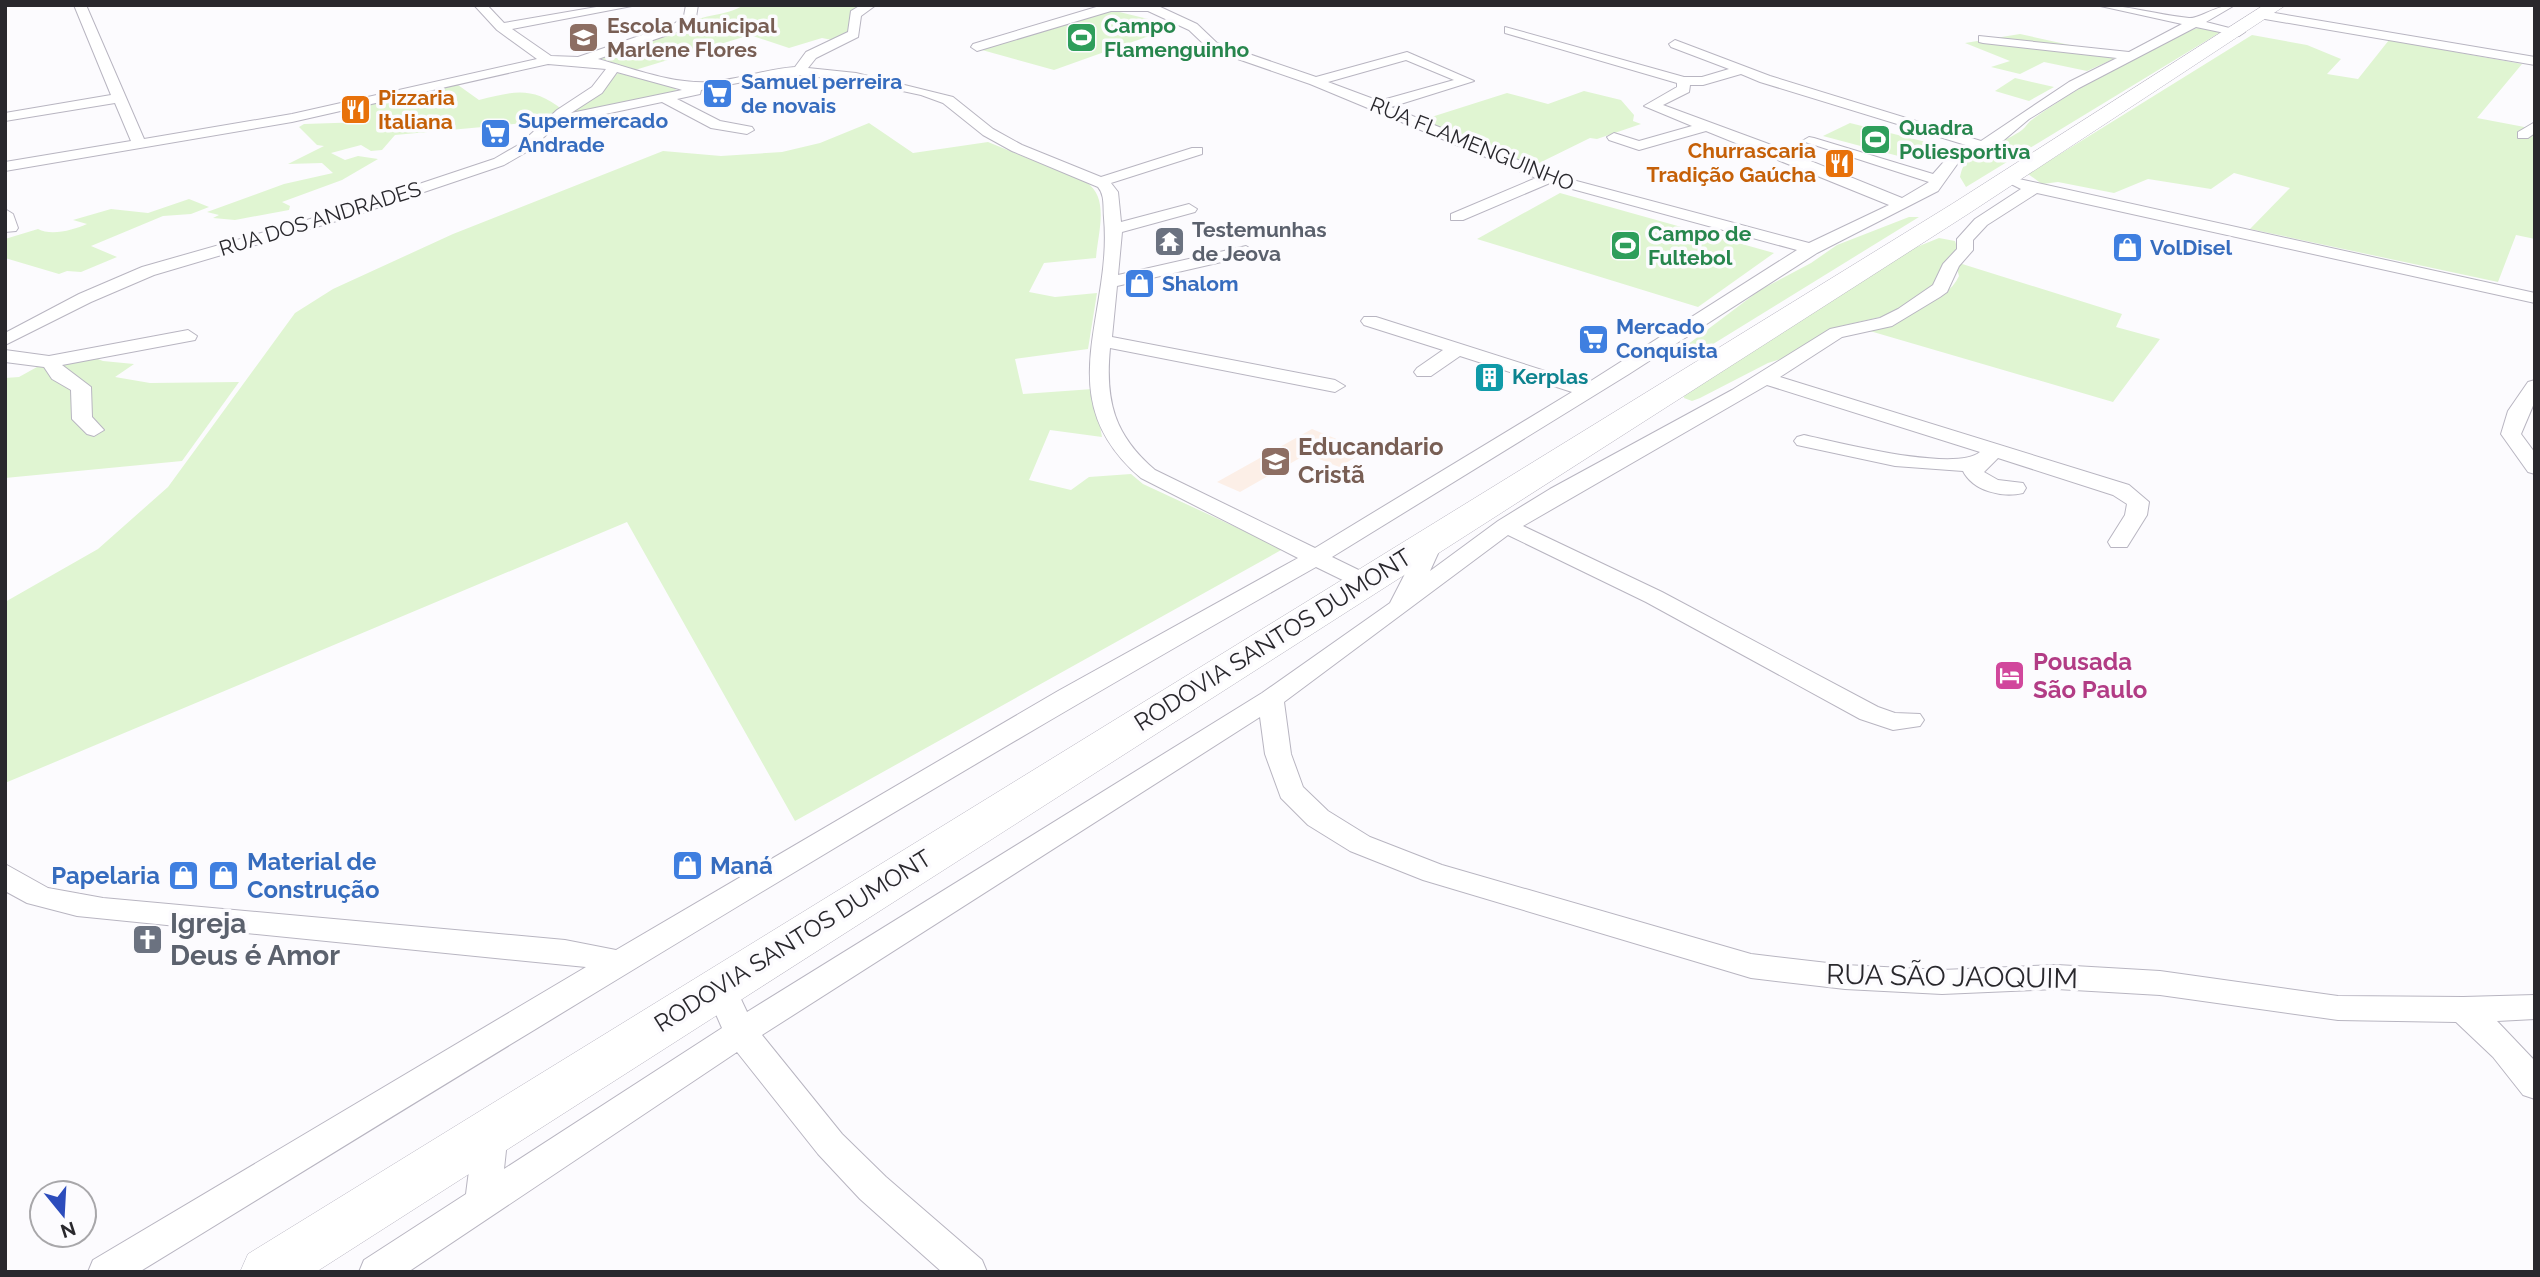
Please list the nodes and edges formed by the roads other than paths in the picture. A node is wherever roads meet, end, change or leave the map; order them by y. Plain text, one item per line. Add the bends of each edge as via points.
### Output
1 (80, 5) edge
2 (480, 5) edge
3 (631, 5) edge
4 (692, 5) edge
5 (870, 5) edge
6 (2102, 5) edge
7 (2229, 5) edge
8 (1150, 6) edge
9 (2270, 10) edge
10 (2314, 10) dead end
11 (2297, 20) junction
12 (2196, 23) junction
13 (501, 27) junction
14 (1509, 30) dead end
15 (2239, 32) junction
16 (1983, 39) dead end
17 (1675, 44) dead end
18 (976, 47) dead end
19 (2131, 56) junction
20 (582, 60) junction
21 (540, 61) junction
22 (2535, 61) edge
23 (614, 68) junction
24 (1741, 70) junction
25 (799, 71) junction
26 (1683, 80) junction
27 (1315, 81) junction
28 (698, 87) junction
29 (117, 98) junction
30 (666, 99) junction
31 (1378, 106) junction
32 (5, 117) edge
33 (555, 121) junction
34 (1706, 126) junction
35 (747, 130) dead end
36 (1614, 138) dead end
37 (1809, 141) dead end
38 (139, 144) junction
39 (1980, 145) junction
40 (1197, 151) dead end
41 (5, 167) edge
42 (1549, 178) junction
43 (1938, 180) junction
44 (2003, 180) junction
45 (1099, 182) junction
46 (2035, 187) junction
47 (1904, 205) junction
48 (1189, 209) dead end
49 (1457, 217) dead end
50 (1114, 229) junction
51 (1811, 249) junction
52 (1246, 251) dead end
53 (1107, 283) junction
54 (2535, 298) edge
55 (1370, 321) dead end
56 (188, 336) dead end
57 (5, 340) edge
58 (1102, 341) junction
59 (1457, 349) junction
60 (5, 356) edge
61 (48, 362) junction
62 (1424, 372) dead end
63 (1764, 378) junction
64 (1335, 386) dead end
65 (2535, 386) edge
66 (1588, 391) junction
67 (94, 430) dead end
68 (1804, 441) dead end
69 (1988, 455) junction
70 (2535, 468) edge
71 (2015, 488) dead end
72 (1506, 526) junction
73 (1434, 538) junction
74 (2119, 542) dead end
75 (1318, 556) junction
76 (1365, 582) junction
77 (1400, 607) junction
78 (1272, 699) junction
79 (1911, 720) dead end
80 (5, 874) edge
81 (621, 962) junction
82 (720, 987) junction
83 (2535, 1007) edge
84 (2463, 1010) junction
85 (741, 1033) junction
86 (2535, 1085) edge
87 (491, 1131) junction
88 (483, 1200) junction
89 (106, 1272) edge
90 (268, 1272) edge
91 (377, 1272) edge
92 (970, 1272) edge

1 - 29 street
2 - 13 street
3 - 13 street
4 - 20 street via 690,17 678,27
5 - 25 street via 855,15 854,33 811,55
6 - 12 street
7 - 12 street
8 - 18 street via 1110,7
8 - 27 street, RUA FLAMENGUINHO via 1193,27 1213,46
9 - 11 street
9 - 15 highway, RODOVIA SANTOS DUMONT
10 - 11 street
11 - 22 street
12 - 15 street
12 - 19 street
13 - 21 street
14 - 26 street
15 - 44 highway, RODOVIA SANTOS DUMONT
16 - 19 street
17 - 24 street
19 - 39 street via 2074,85
20 - 21 street
20 - 23 street
21 - 38 street via 292,118
23 - 28 street
23 - 33 street, RUA DOS ANDRADES via 597,90
24 - 26 street via 1703,81
24 - 39 street
25 - 28 street
25 - 45 street via 863,78 943,97 1017,148
26 - 34 street via 1684,89 1651,106
27 - 31 street, RUA FLAMENGUINHO
27 - 31 street via 1407,55 1467,81
28 - 30 street
29 - 32 street
29 - 38 street
30 - 33 street
30 - 35 street via 716,125
31 - 42 street, RUA FLAMENGUINHO
33 - 57 street, RUA DOS ANDRADES via 499,162 344,214 148,271
34 - 36 street via 1639,146
34 - 47 street
37 - 43 street
38 - 41 street
39 - 43 street via 1953,160
40 - 45 street
42 - 49 street
42 - 51 street, RUA FLAMENGUINHO
43 - 47 street
44 - 46 street
44 - 73 highway, RODOVIA SANTOS DUMONT
45 - 50 street via 1110,192
46 - 54 street
46 - 63 street via 1981,222 1965,239 1965,250 1951,264 1941,288 1883,323 1836,333
47 - 51 street
48 - 50 street
50 - 53 street
51 - 66 street
52 - 53 street
53 - 58 street
55 - 59 street
56 - 61 street
58 - 64 street
58 - 75 street via 1098,376 1104,415 1127,456 1148,474
59 - 62 street
59 - 66 street
60 - 61 street
61 - 67 street via 81,387 82,419
63 - 69 street
63 - 72 street
65 - 70 street via 2518,411 2511,434
66 - 75 street
68 - 69 street via 1888,459 1965,465
69 - 71 street via 1973,471 1981,481
69 - 74 street via 2121,490 2138,502 2136,515
72 - 77 street
72 - 79 street via 1654,597 1869,713 1893,722
73 - 76 highway, RODOVIA SANTOS DUMONT
73 - 77 street
75 - 76 street
75 - 81 street via 1056,704
76 - 82 highway, RODOVIA SANTOS DUMONT
77 - 78 street
78 - 84 street, RUA SÃO JAOQUIM via 1278,754 1291,791 1318,818 1360,844 1433,873 1751,966 1942,982 2057,977 2147,982 2338,1008
78 - 85 street
80 - 81 street via 13,883 45,898 103,909 565,952
81 - 89 street
82 - 85 street
82 - 87 highway, RODOVIA SANTOS DUMONT
83 - 84 street, RUA SÃO JAOQUIM
84 - 86 street via 2505,1048
85 - 88 street
85 - 92 street via 830,1144
87 - 88 street
87 - 90 highway, RODOVIA SANTOS DUMONT
88 - 91 street

